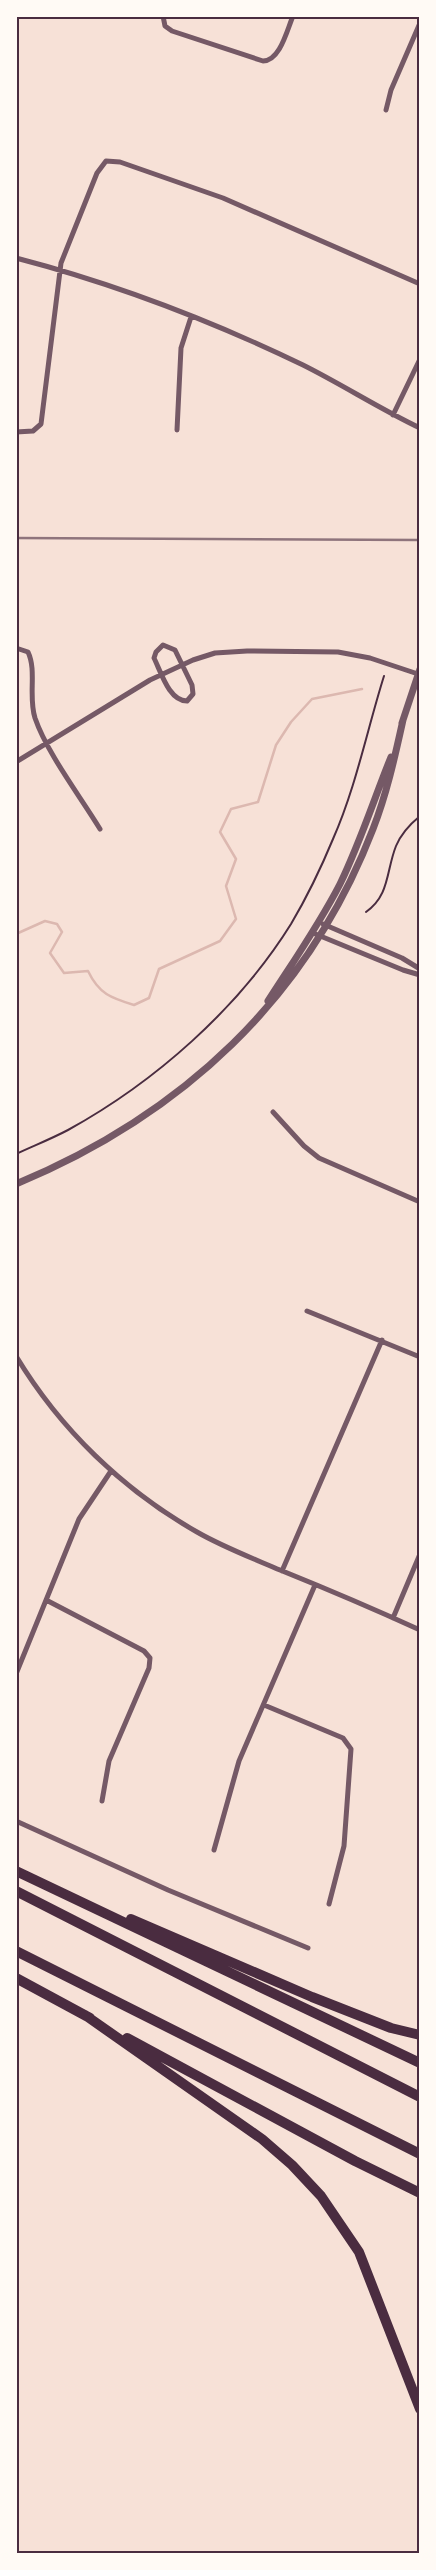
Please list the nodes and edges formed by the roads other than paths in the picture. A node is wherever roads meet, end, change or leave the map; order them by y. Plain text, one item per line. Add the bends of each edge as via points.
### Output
1 (163, 16) edge
2 (293, 16) edge
3 (420, 23) edge
4 (386, 110) dead end
5 (16, 258) edge
6 (59, 269) junction
7 (420, 284) edge
8 (191, 317) junction
9 (420, 359) edge
10 (393, 415) junction
11 (420, 428) edge
12 (177, 430) dead end
13 (16, 432) edge
14 (16, 648) edge
15 (182, 664) junction
16 (419, 671) edge
17 (162, 674) junction
18 (403, 720) junction
19 (47, 743) junction
20 (16, 762) edge
21 (100, 829) dead end
22 (319, 922) junction
23 (328, 926) junction
24 (313, 933) junction
25 (321, 936) junction
26 (420, 969) edge
27 (420, 975) edge
28 (255, 1020) junction
29 (273, 1112) dead end
30 (16, 1184) edge
31 (420, 1202) edge
32 (307, 1312) dead end
33 (382, 1340) junction
34 (16, 1356) edge
35 (420, 1357) edge
36 (111, 1471) junction
37 (420, 1554) edge
38 (282, 1571) junction
39 (315, 1585) junction
40 (48, 1601) junction
41 (393, 1618) junction
42 (420, 1630) edge
43 (16, 1674) edge
44 (264, 1705) junction
45 (102, 1802) dead end
46 (16, 1821) edge
47 (214, 1850) dead end
48 (16, 1871) edge
49 (16, 1891) edge
50 (84, 1904) junction
51 (329, 1904) dead end
52 (308, 1948) dead end
53 (16, 1951) edge
54 (16, 1978) edge
55 (85, 2015) junction
56 (420, 2035) edge
57 (420, 2063) edge
58 (420, 2097) edge
59 (420, 2154) edge
60 (420, 2193) edge
61 (420, 2408) edge

1 - 2 street via 164,23 172,31 258,60 271,60
3 - 4 street via 391,90
5 - 6 street
6 - 7 street via 93,181 106,161 120,162 223,198
6 - 8 street
6 - 13 street via 41,424 33,431
8 - 10 street via 300,364
8 - 12 street via 181,348
9 - 10 street
10 - 11 street
14 - 19 street via 28,652 32,663 33,710
15 - 16 street via 225,652 308,650 359,656
15 - 17 street
15 - 17 street via 174,650 164,645 154,658
15 - 17 street via 194,691 190,700 176,698
16 - 18 street
17 - 19 street
18 - 22 street via 356,848
18 - 23 street via 374,828
19 - 20 street
19 - 21 street
22 - 23 street
22 - 24 street
23 - 25 street
23 - 26 street
24 - 25 street
24 - 28 street
25 - 27 street
25 - 28 street via 289,983
28 - 30 street via 212,1063 142,1118 90,1150
29 - 31 street via 319,1158
32 - 33 street
33 - 35 street
33 - 38 street
34 - 36 street via 58,1415
36 - 38 street via 155,1506 198,1533
36 - 40 street via 79,1519
37 - 41 street
38 - 39 street
39 - 41 street
39 - 44 street
40 - 43 street
40 - 45 street via 144,1651 150,1658 149,1668 110,1761
41 - 42 street
44 - 47 street via 233,1777
44 - 51 street via 343,1738 349,1744 346,1833
46 - 52 street via 168,1890
48 - 50 highway
49 - 58 highway
50 - 56 highway via 135,1920 321,2001 391,2028
50 - 57 highway
53 - 59 highway
54 - 55 highway
55 - 60 highway
55 - 61 highway via 262,2139 321,2196 359,2252

